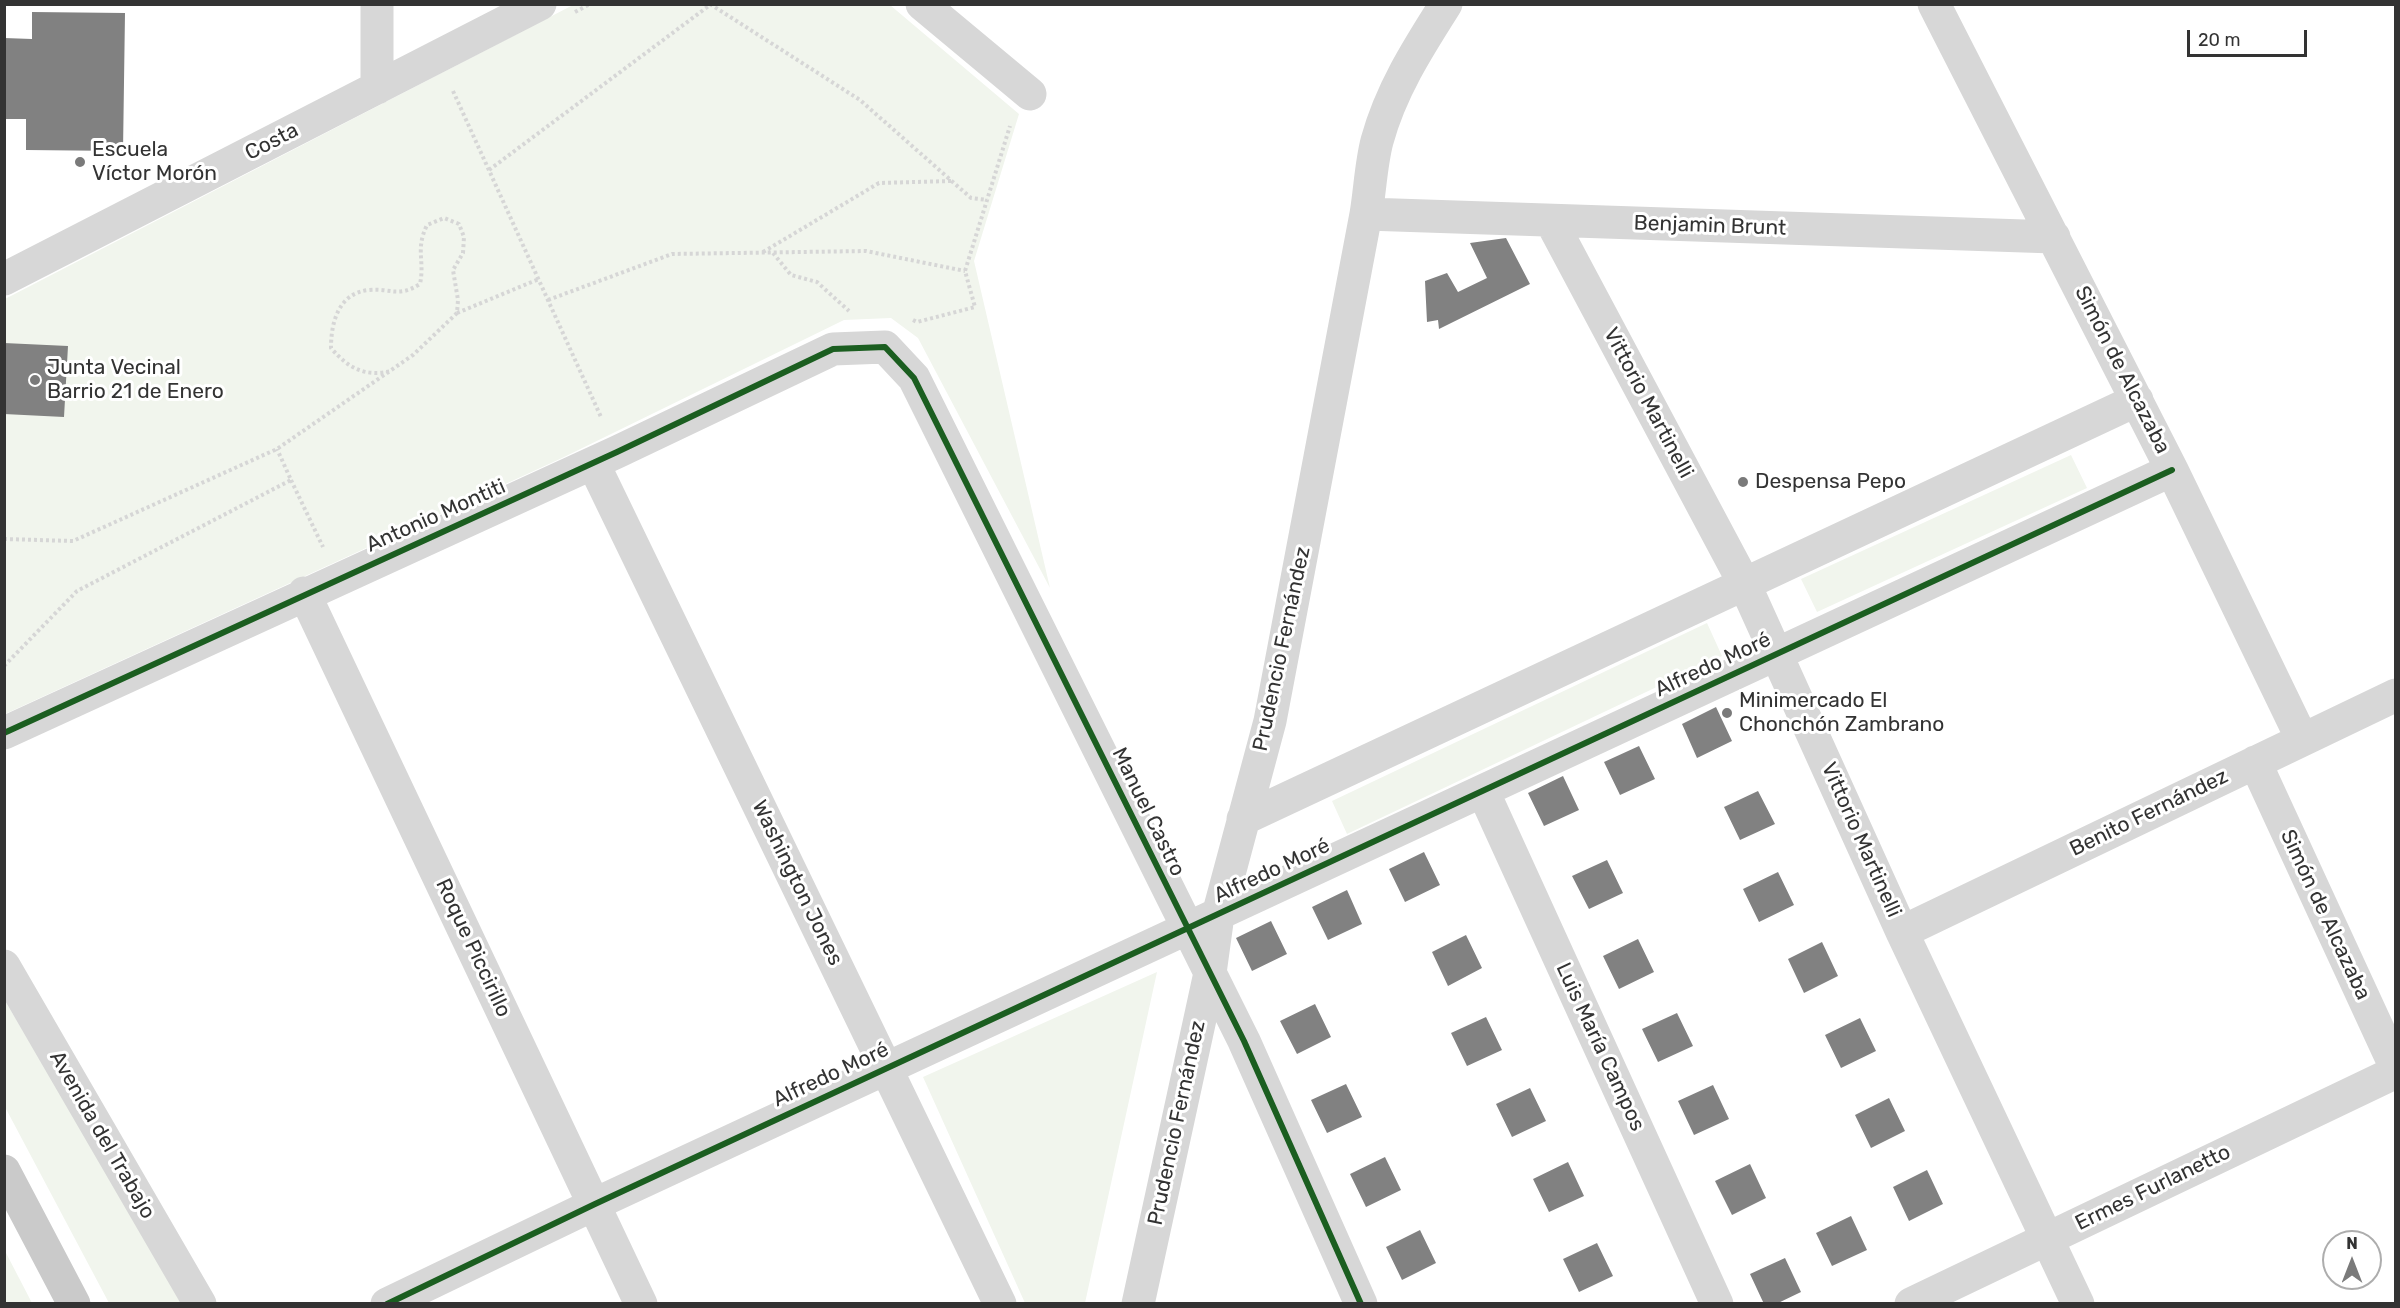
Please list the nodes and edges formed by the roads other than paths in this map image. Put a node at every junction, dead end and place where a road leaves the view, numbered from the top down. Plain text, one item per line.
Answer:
1 (377, 4) edge
2 (540, 4) edge
3 (922, 4) edge
4 (1446, 4) edge
5 (1934, 4) edge
6 (377, 88) junction
7 (1026, 91) road end
8 (1366, 214) junction
9 (1551, 221) junction
10 (2054, 237) junction
11 (4, 279) edge
12 (885, 347) joint
13 (2137, 400) junction
14 (593, 463) junction
15 (2172, 470) junction
16 (1745, 585) junction
17 (304, 593) junction
18 (1776, 654) junction
19 (2396, 695) edge
20 (4, 733) edge
21 (2302, 739) junction
22 (2254, 762) junction
23 (1483, 791) junction
24 (1243, 819) junction
25 (1218, 915) junction
26 (1188, 928) junction
27 (1902, 932) junction
28 (4, 966) edge
29 (1210, 973) junction
30 (887, 1068) junction
31 (2396, 1070) edge
32 (4, 1172) edge
33 (595, 1203) junction
34 (2048, 1239) junction
35 (74, 1304) edge
36 (200, 1304) edge
37 (387, 1304) edge
38 (641, 1304) edge
39 (1000, 1304) edge
40 (1138, 1304) edge
41 (1361, 1304) edge
42 (1717, 1304) edge
43 (1911, 1304) edge
44 (2078, 1304) edge

1 - 6 street
2 - 6 street, Costa
3 - 7 street
4 - 8 street, Prudencio Fernández
5 - 10 street, Simón de Alcazaba
6 - 11 street, Costa
8 - 9 street, Benjamin Brunt
8 - 24 street, Prudencio Fernández
9 - 10 street, Benjamin Brunt
9 - 16 street, Vittorio Martinelli
10 - 13 street, Simón de Alcazaba
12 - 14 street, Antonio Montiti
12 - 26 street, Manuel Castro
13 - 15 street, Simón de Alcazaba
13 - 16 street
14 - 17 street, Antonio Montiti
14 - 30 street, Washington Jones
15 - 18 street, Alfredo Moré
15 - 21 street, Simón de Alcazaba
16 - 18 street, Vittorio Martinelli
16 - 24 street
17 - 20 street, Antonio Montiti
17 - 33 street, Roque Piccirillo
18 - 23 street, Alfredo Moré
18 - 27 street, Vittorio Martinelli
19 - 21 street, Benito Fernández
21 - 22 street, Benito Fernández
22 - 27 street, Benito Fernández
22 - 31 street, Simón de Alcazaba
23 - 25 street, Alfredo Moré
23 - 42 street, Luis María Campos
24 - 25 street, Prudencio Fernández
25 - 26 street, Alfredo Moré
25 - 29 street, Prudencio Fernández
26 - 29 street, Manuel Castro
26 - 30 street, Alfredo Moré
27 - 34 street, Vittorio Martinelli
28 - 36 street, Avenida del Trabajo
29 - 40 street, Prudencio Fernández
29 - 41 street, Manuel Castro
30 - 33 street, Alfredo Moré
30 - 39 street, Washington Jones
31 - 34 street, Ermes Furlanetto
32 - 35 main road
33 - 37 street, Alfredo Moré
33 - 38 street, Roque Piccirillo
34 - 43 street, Ermes Furlanetto
34 - 44 street, Vittorio Martinelli

